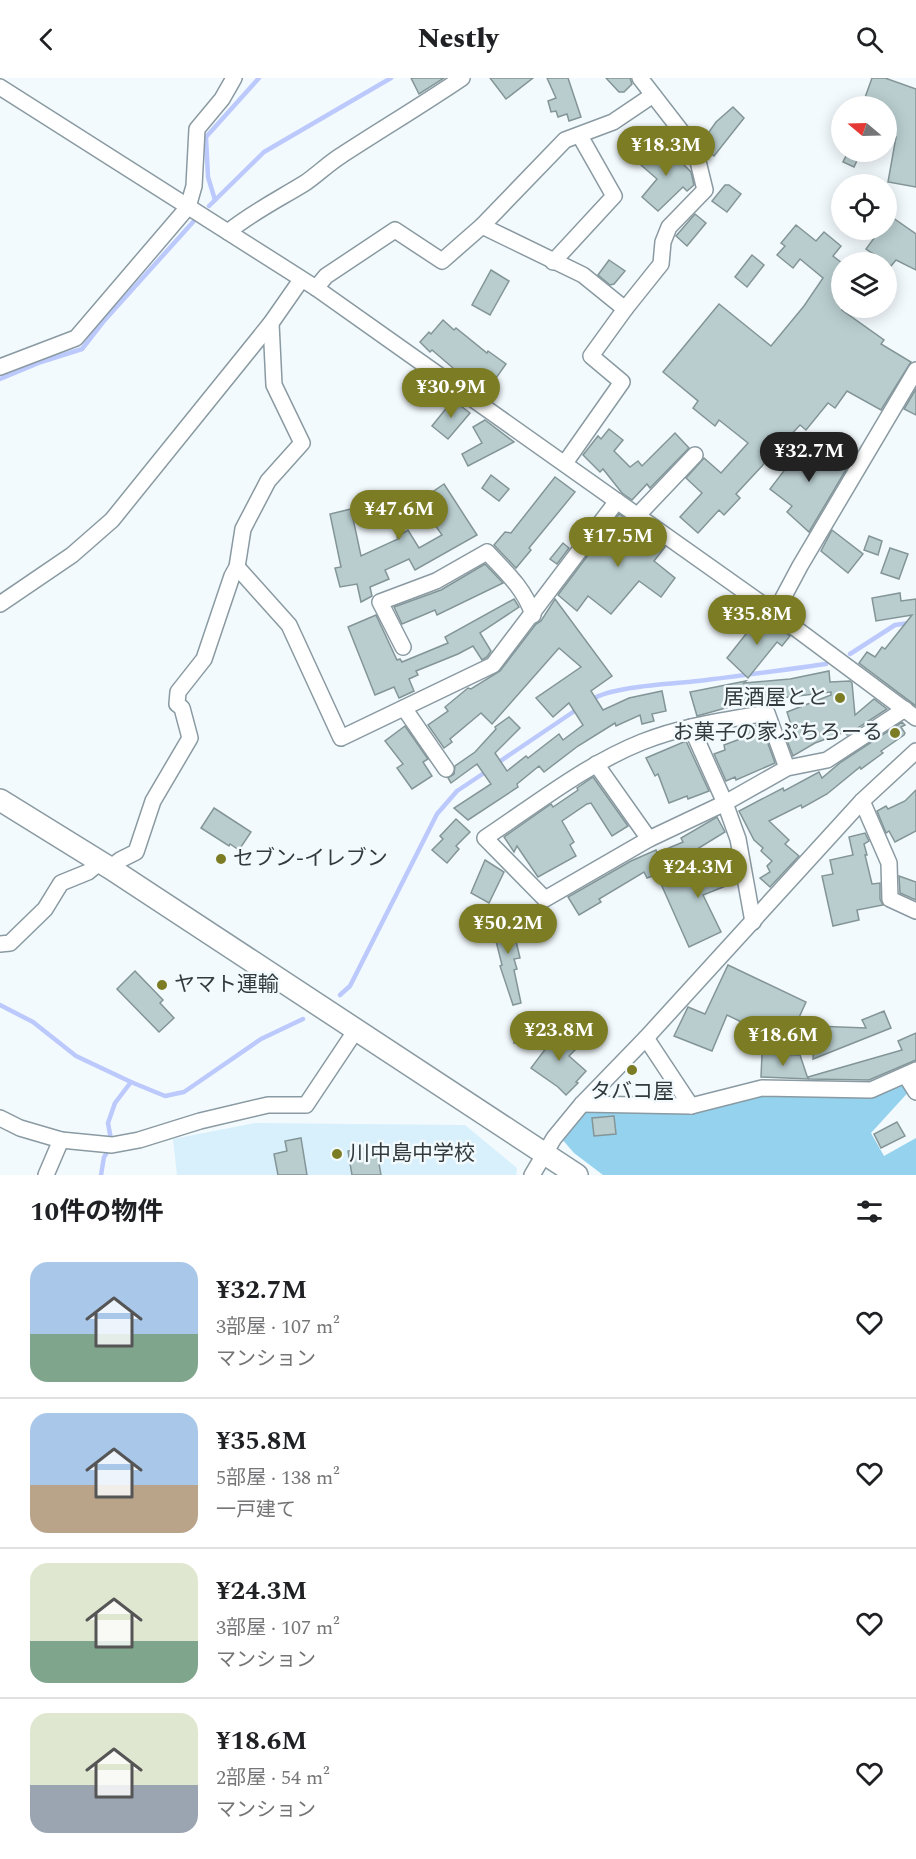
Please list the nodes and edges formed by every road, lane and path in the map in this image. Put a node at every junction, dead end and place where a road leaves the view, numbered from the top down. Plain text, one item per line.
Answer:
1 (234, 78) edge
2 (462, 78) edge
3 (640, 78) edge
4 (0, 87) edge
5 (654, 95) junction
6 (580, 136) junction
7 (188, 207) junction
8 (482, 226) junction
9 (228, 232) junction
10 (553, 261) junction
11 (301, 280) junction
12 (316, 288) junction
13 (625, 309) junction
14 (271, 323) junction
15 (0, 367) edge
16 (916, 370) edge
17 (695, 455) dead end
18 (565, 463) junction
19 (617, 501) junction
20 (638, 515) junction
21 (237, 567) junction
22 (0, 604) edge
23 (775, 613) junction
24 (532, 615) junction
25 (403, 647) dead end
26 (404, 708) junction
27 (910, 713) edge
28 (691, 727) junction
29 (916, 751) edge
30 (596, 764) junction
31 (787, 768) junction
32 (446, 769) dead end
33 (0, 800) edge
34 (862, 801) junction
35 (725, 803) junction
36 (649, 839) junction
37 (105, 865) junction
38 (916, 911) edge
39 (753, 922) junction
40 (0, 944) edge
41 (356, 1030) junction
42 (646, 1038) junction
43 (911, 1073) edge
44 (916, 1092) edge
45 (582, 1104) junction
46 (691, 1106) junction
47 (0, 1118) edge
48 (61, 1140) junction
49 (545, 1153) junction
50 (46, 1175) edge
51 (532, 1175) edge
52 (577, 1175) edge

1 - 7 street
2 - 9 street
3 - 5 street
4 - 7 street
5 - 6 street
5 - 13 street
6 - 8 street
6 - 10 street
7 - 9 street
7 - 15 street
8 - 10 street
8 - 12 street
9 - 11 street
10 - 13 street
11 - 12 street
11 - 14 street
12 - 18 street
13 - 18 street
14 - 21 street
14 - 22 street
16 - 23 street
17 - 20 street
18 - 19 street
19 - 20 street
19 - 24 street
20 - 23 street
21 - 26 street
21 - 37 street
23 - 27 street
24 - 25 street
24 - 26 street
26 - 32 street
27 - 31 street
28 - 30 street
28 - 31 street
28 - 35 street
29 - 34 street
30 - 36 street
30 - 36 street
31 - 35 street
33 - 37 street
34 - 38 street
34 - 39 street
35 - 36 street
35 - 39 street
37 - 40 street
37 - 41 street
39 - 42 street
41 - 48 street
41 - 49 street
42 - 45 street
42 - 46 street
43 - 44 street
43 - 46 street
45 - 46 street
45 - 49 street
47 - 48 street
48 - 50 street
49 - 51 street
49 - 52 street

